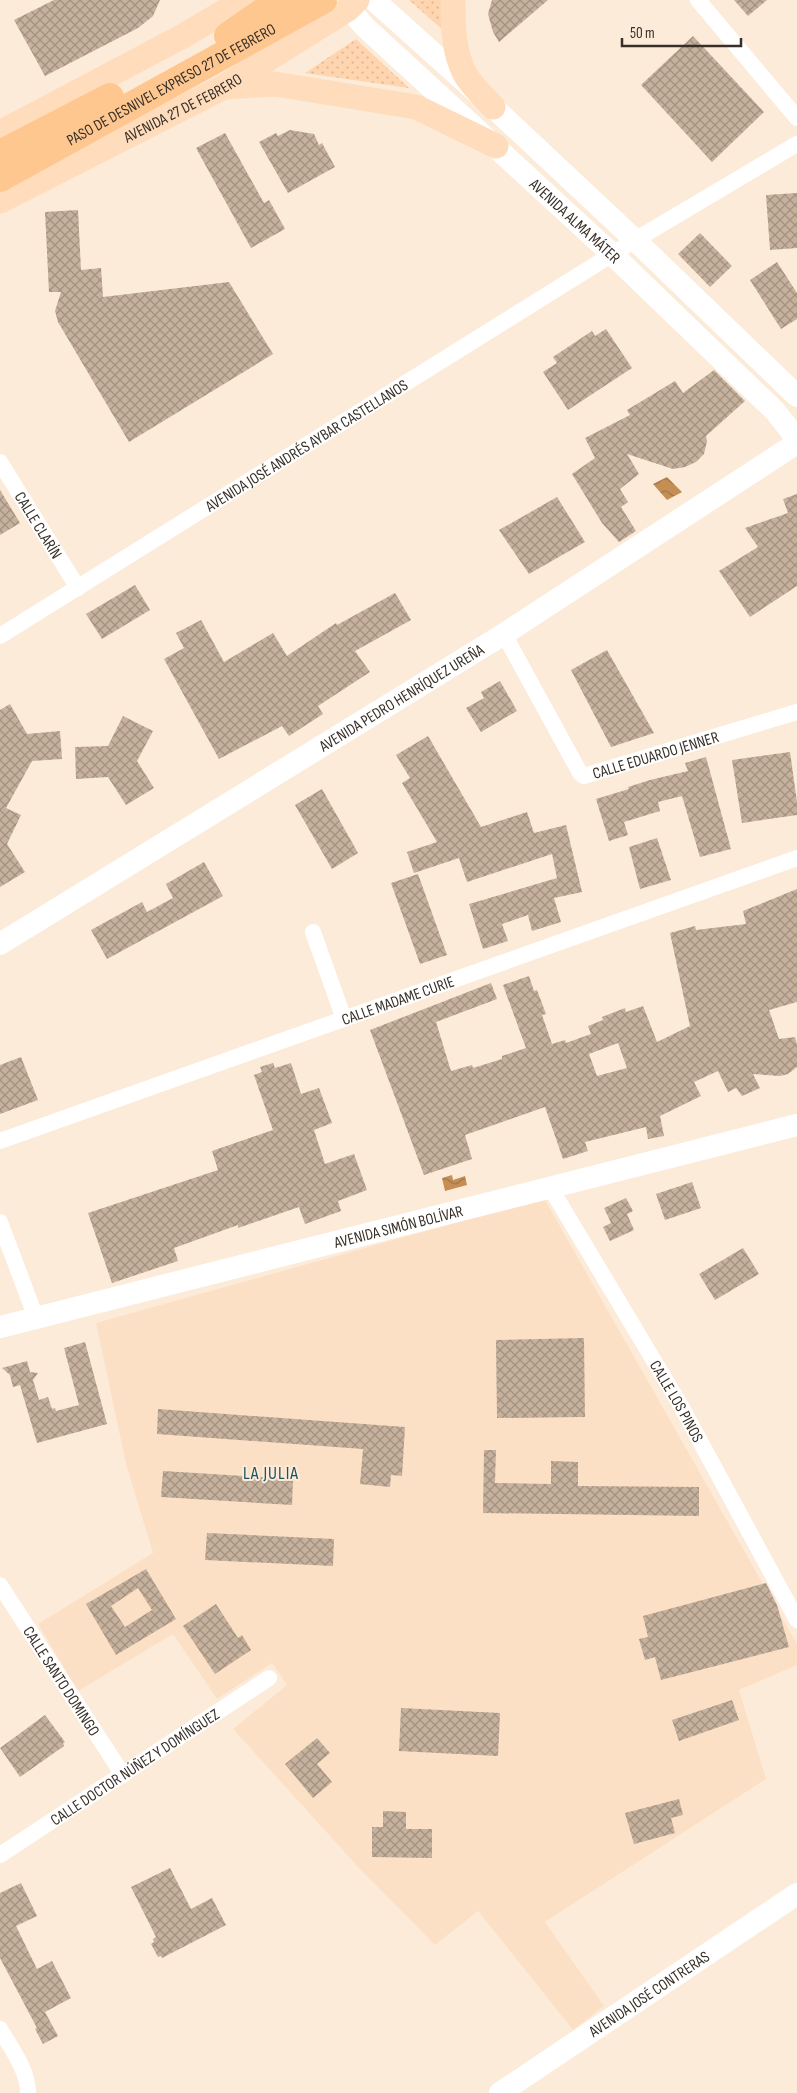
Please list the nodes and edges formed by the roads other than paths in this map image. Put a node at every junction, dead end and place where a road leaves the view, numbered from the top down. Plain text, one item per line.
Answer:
1 (204, 0) edge
2 (244, 0) edge
3 (280, 0) edge
4 (374, 0) edge
5 (453, 0) edge
6 (698, 0) edge
7 (342, 2) edge
8 (182, 36) junction
9 (222, 88) junction
10 (493, 107) junction
11 (797, 118) edge
12 (797, 144) edge
13 (496, 146) junction
14 (5, 156) edge
15 (0, 201) edge
16 (635, 240) junction
17 (613, 255) junction
18 (797, 396) edge
19 (797, 439) edge
20 (797, 443) edge
21 (0, 462) edge
22 (78, 588) junction
23 (504, 634) junction
24 (0, 636) edge
25 (797, 712) edge
26 (797, 858) edge
27 (313, 932) dead end
28 (0, 944) edge
29 (344, 1019) junction
30 (797, 1125) edge
31 (0, 1141) edge
32 (550, 1187) junction
33 (0, 1222) edge
34 (36, 1318) junction
35 (0, 1327) edge
36 (0, 1586) edge
37 (797, 1620) edge
38 (269, 1678) dead end
39 (123, 1775) junction
40 (0, 1855) edge
41 (797, 1894) edge
42 (0, 2029) edge
43 (28, 2093) edge
44 (500, 2093) edge

1 - 8 main road
2 - 8 main road
3 - 14 highway, PASO DE DESNIVEL EXPRESO 27 DE FEBRERO
4 - 10 main road, AVENIDA ALMA MÁTER
5 - 10 main road
6 - 11 street
7 - 9 main road, AVENIDA 27 DE FEBRERO
7 - 13 main road, AVENIDA ALMA MÁTER
7 - 14 highway, PASO DE DESNIVEL EXPRESO 27 DE FEBRERO
8 - 14 main road
9 - 13 main road
9 - 15 main road, AVENIDA 27 DE FEBRERO
10 - 16 main road, AVENIDA ALMA MÁTER
12 - 16 street
13 - 17 main road, AVENIDA ALMA MÁTER
16 - 17 street, AVENIDA JOSÉ ANDRÉS AYBAR CASTELLANOS
16 - 18 main road, AVENIDA ALMA MÁTER
17 - 19 main road, AVENIDA ALMA MÁTER
17 - 22 street, AVENIDA JOSÉ ANDRÉS AYBAR CASTELLANOS
20 - 23 main road, AVENIDA PEDRO HENRÍQUEZ UREÑA
21 - 22 street, CALLE CLARÍN
22 - 24 street, AVENIDA JOSÉ ANDRÉS AYBAR CASTELLANOS
23 - 25 street, CALLE EDUARDO JENNER
23 - 28 main road, AVENIDA PEDRO HENRÍQUEZ UREÑA
26 - 29 street, CALLE MADAME CURIE
27 - 29 street
29 - 31 street, CALLE MADAME CURIE
30 - 32 main road, AVENIDA SIMÓN BOLÍVAR
32 - 34 main road, AVENIDA SIMÓN BOLÍVAR
32 - 37 street, CALLE LOS PINOS
33 - 34 street
34 - 35 main road, AVENIDA SIMÓN BOLÍVAR
36 - 39 street, CALLE SANTO DOMINGO
38 - 39 street, CALLE DOCTOR NÚÑEZ Y DOMÍNGUEZ
39 - 40 street, CALLE DOCTOR NÚÑEZ Y DOMÍNGUEZ
41 - 44 main road, AVENIDA JOSÉ CONTRERAS
42 - 43 street

